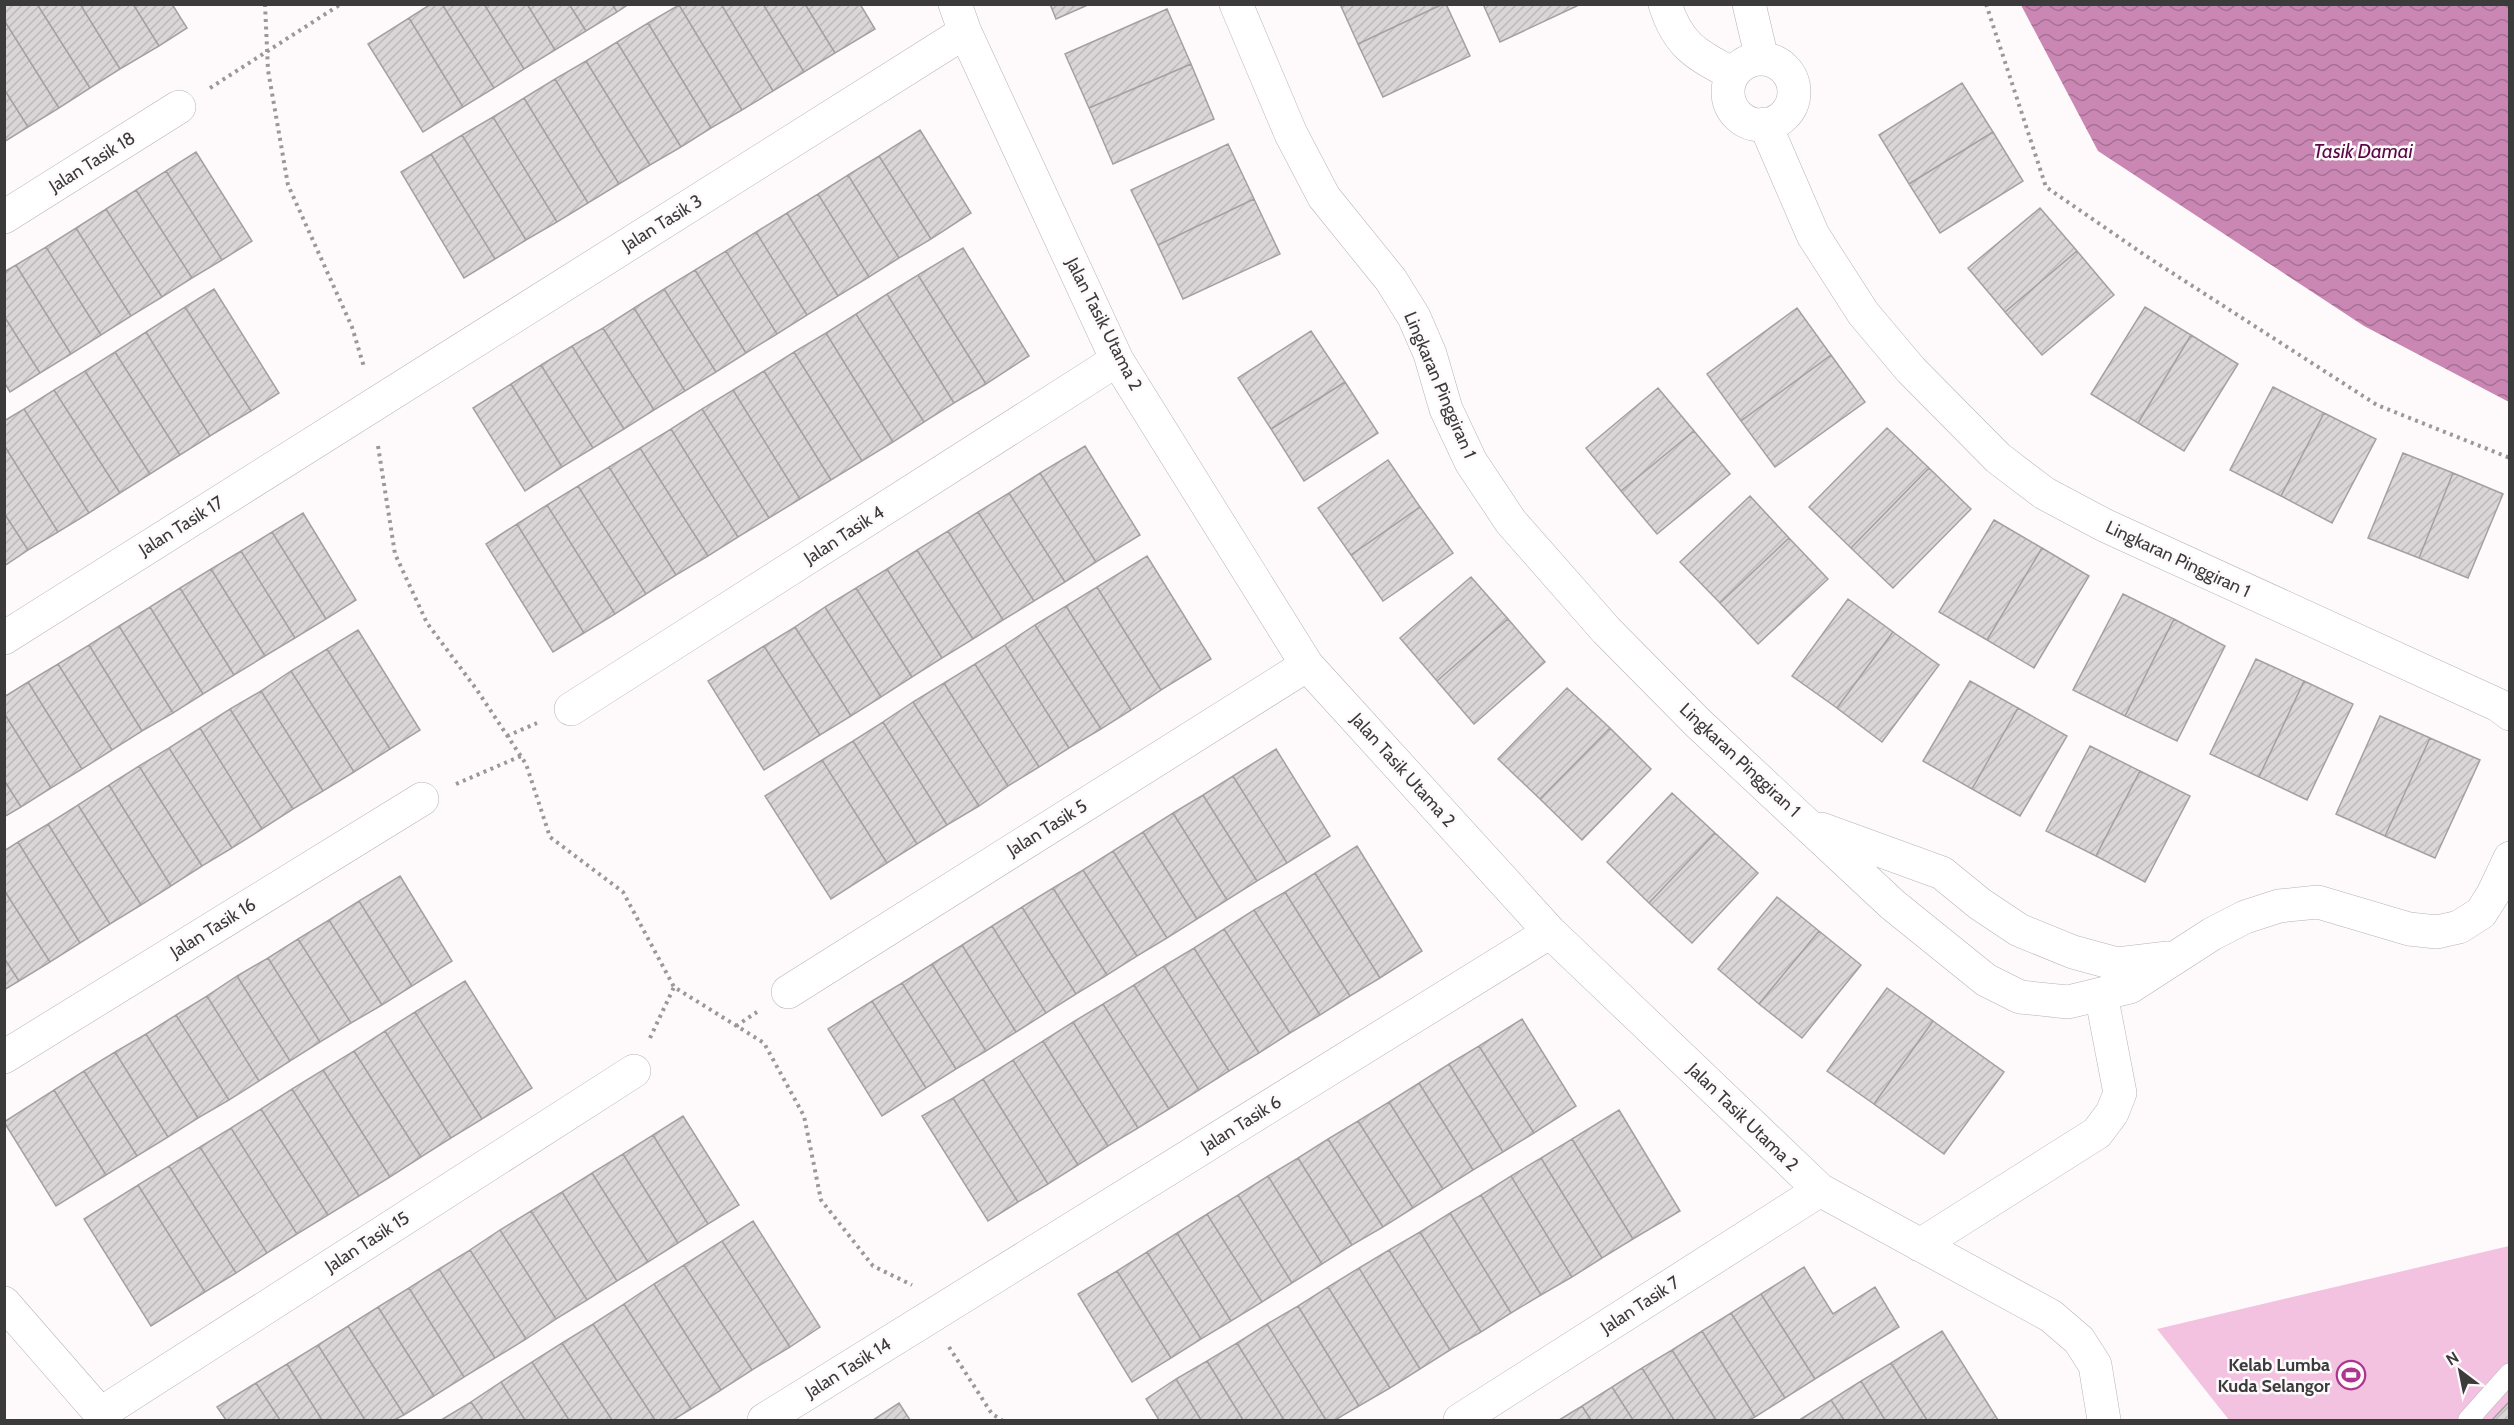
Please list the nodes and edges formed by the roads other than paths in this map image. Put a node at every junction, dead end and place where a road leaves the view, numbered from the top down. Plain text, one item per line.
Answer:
1 (1236, 4) edge
2 (1665, 4) edge
3 (1749, 4) edge
4 (960, 18) edge
5 (1762, 59) junction
6 (1733, 74) junction
7 (179, 107) road end
8 (1765, 124) junction
9 (4, 217) edge
10 (1118, 360) junction
11 (359, 415) joint
12 (4, 638) edge
13 (1307, 665) junction
14 (571, 709) dead end
15 (2510, 714) edge
16 (422, 799) road end
17 (1808, 824) junction
18 (2510, 858) edge
19 (1550, 932) junction
20 (2176, 957) junction
21 (788, 992) dead end
22 (2101, 994) junction
23 (4, 1057) edge
24 (634, 1071) road end
25 (1820, 1190) junction
26 (1920, 1245) junction
27 (4, 1303) edge
28 (938, 1328) joint
29 (2510, 1373) edge
30 (103, 1417) edge
31 (764, 1420) edge
32 (1460, 1420) edge
33 (2104, 1420) edge
34 (2468, 1420) edge

1 - 17 street, Lingkaran Pinggiran 1
2 - 6 street
3 - 5 street
4 - 10 street, Jalan Tasik Utama 2
4 - 11 street, Jalan Tasik 3
5 - 6 street
5 - 8 street
6 - 8 street
7 - 9 street, Jalan Tasik 18
8 - 15 street, Lingkaran Pinggiran 1
10 - 13 street, Jalan Tasik Utama 2
10 - 14 street, Jalan Tasik 4
11 - 12 street, Jalan Tasik 17
13 - 19 street, Jalan Tasik Utama 2
13 - 21 street, Jalan Tasik 5
16 - 23 street, Jalan Tasik 16
17 - 20 street, Lingkaran Pinggiran 1
17 - 22 street, Lingkaran Pinggiran 1
18 - 20 street, Lingkaran Pinggiran 1
19 - 25 street, Jalan Tasik Utama 2
19 - 28 street, Jalan Tasik 6
20 - 22 street, Lingkaran Pinggiran 1
22 - 26 street
24 - 30 street, Jalan Tasik 15
25 - 26 street, Jalan Tasik Utama 2
25 - 32 street, Jalan Tasik 7
26 - 33 street, Jalan Tasik Utama 2
27 - 30 street
28 - 31 street, Jalan Tasik 14
29 - 34 lane

